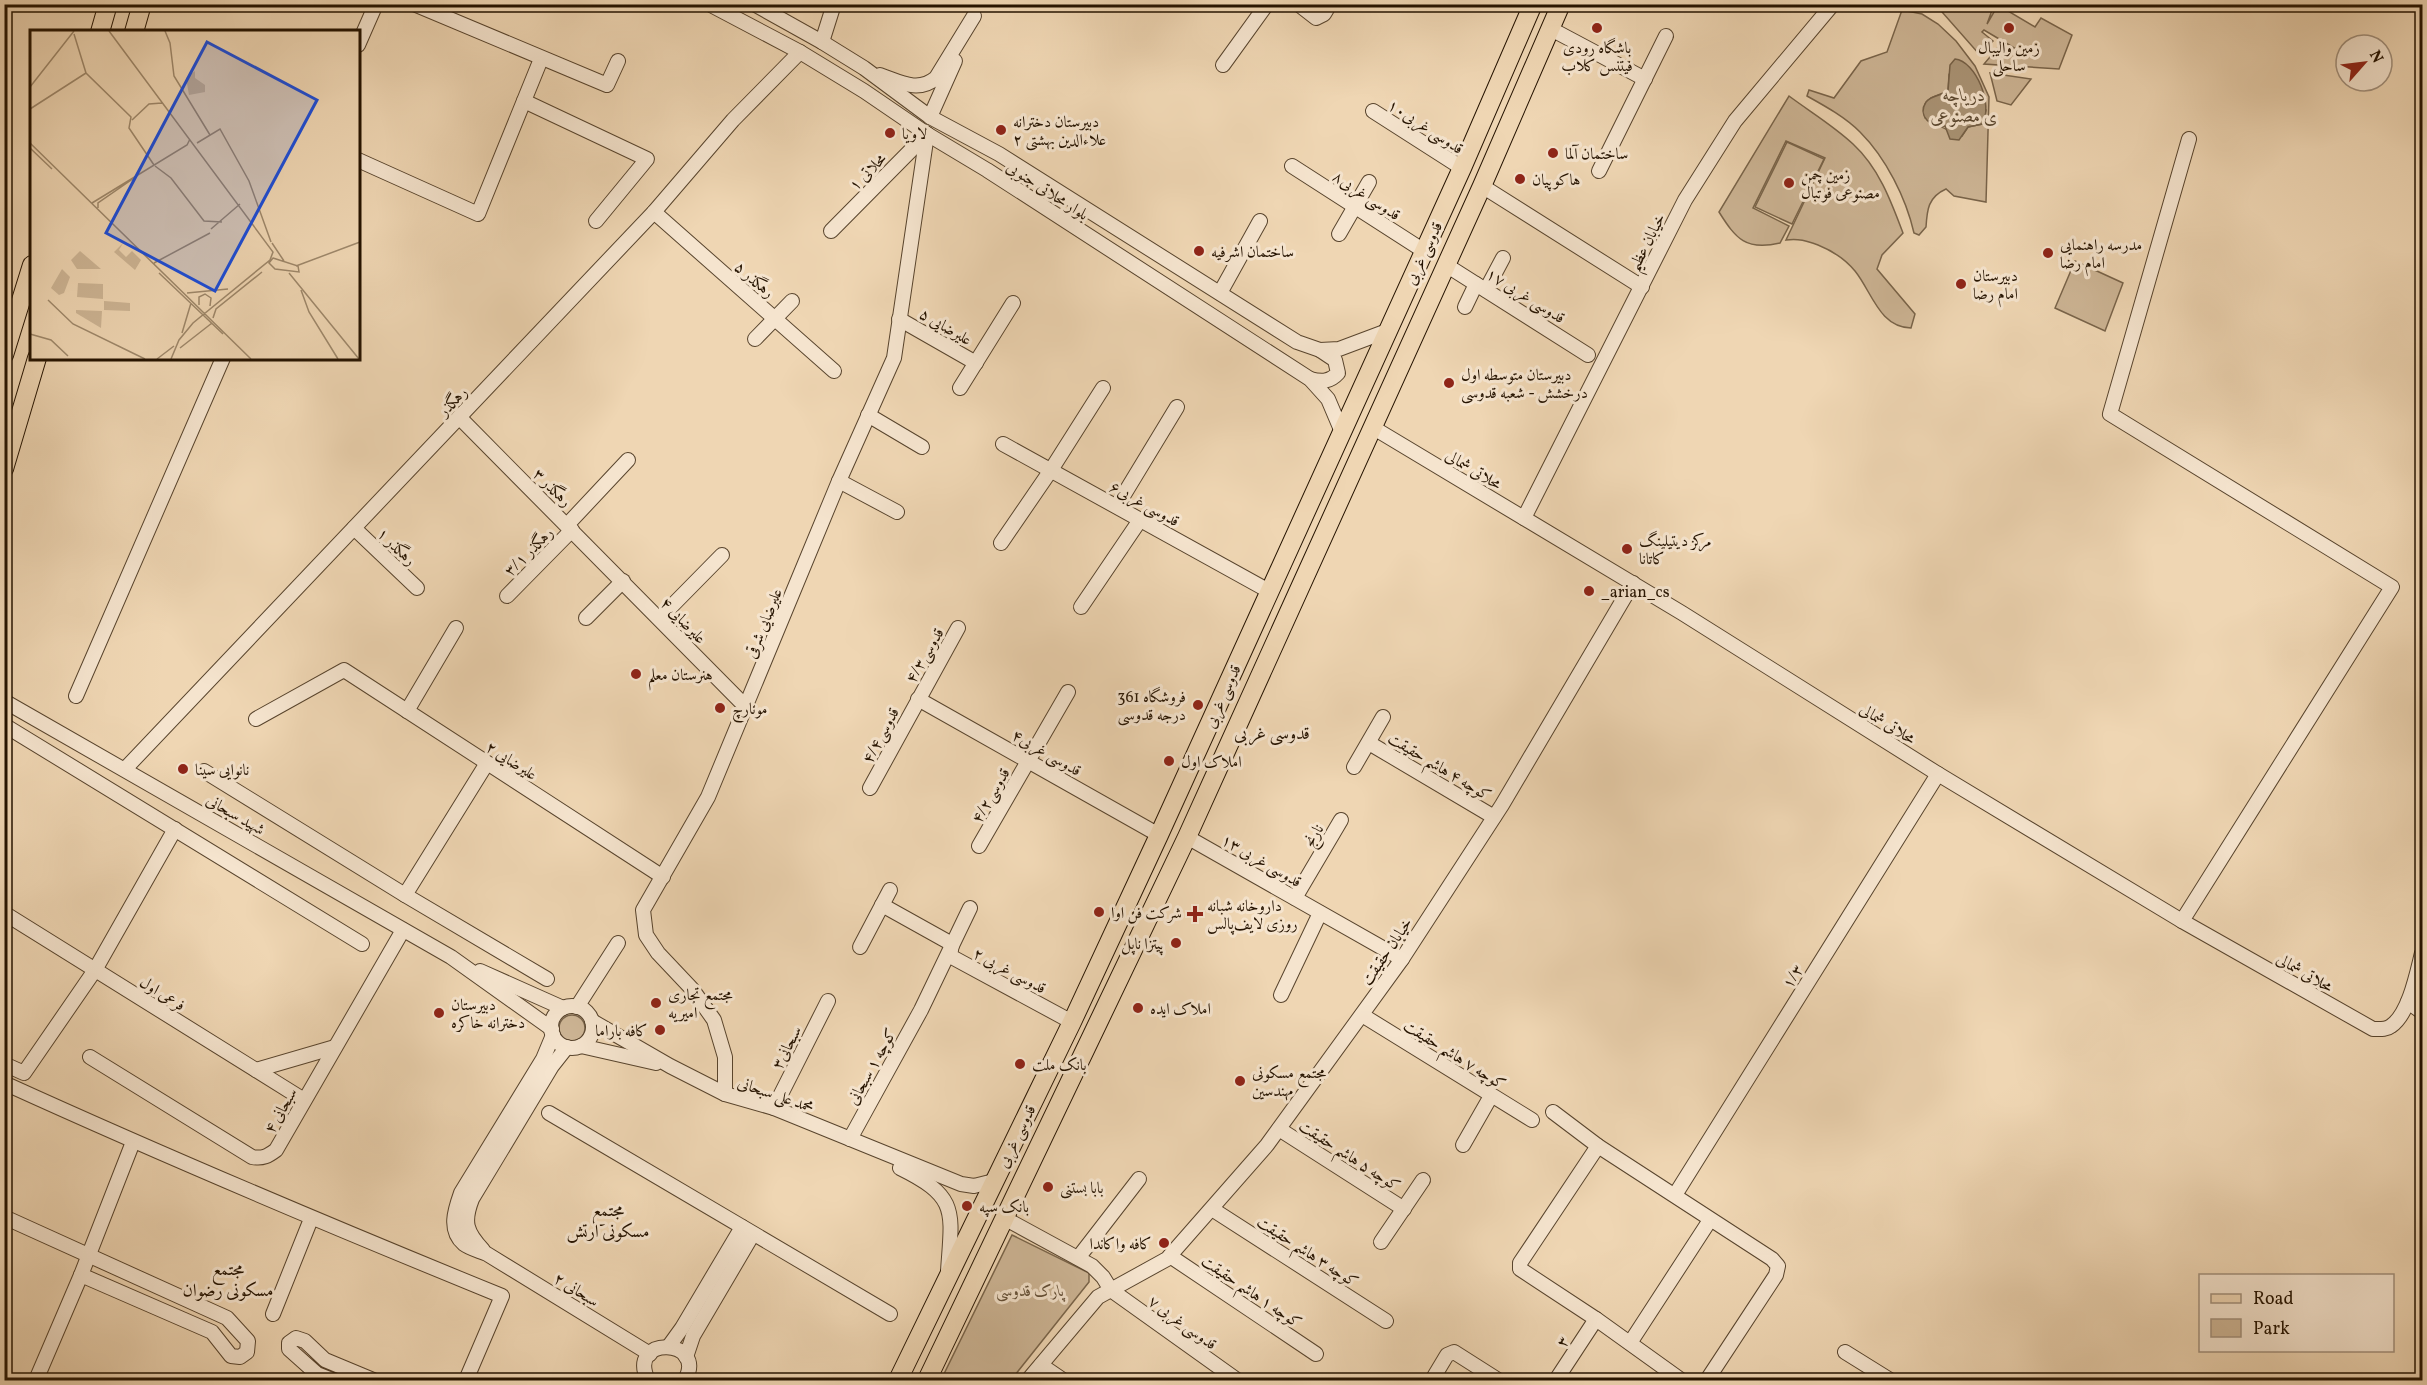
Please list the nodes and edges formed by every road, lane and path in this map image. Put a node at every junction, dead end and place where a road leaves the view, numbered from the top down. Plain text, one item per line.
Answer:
1 (108, 4) edge
2 (142, 4) edge
3 (376, 4) edge
4 (414, 4) edge
5 (709, 4) edge
6 (754, 4) edge
7 (834, 4) edge
8 (1267, 4) edge
9 (1298, 4) edge
10 (1330, 4) edge
11 (1533, 4) edge
12 (1561, 4) edge
13 (1833, 4) edge
14 (977, 10) edge
15 (1551, 29) junction
16 (101, 30) edge
17 (135, 30) edge
18 (1666, 36) dead end
19 (360, 40) edge
20 (822, 42) junction
21 (800, 52) junction
22 (541, 59) junction
23 (618, 61) dead end
24 (1223, 65) dead end
25 (864, 68) junction
26 (1645, 78) junction
27 (524, 101) junction
28 (1373, 111) dead end
29 (930, 117) junction
30 (927, 134) junction
31 (2189, 139) dead end
32 (360, 161) edge
33 (1293, 166) dead end
34 (1462, 168) junction
35 (1599, 171) dead end
36 (1369, 182) dead end
37 (1482, 186) junction
38 (1355, 206) junction
39 (654, 212) junction
40 (596, 221) dead end
41 (1260, 221) dead end
42 (831, 231) dead end
43 (1339, 234) dead end
44 (1424, 251) junction
45 (1503, 258) dead end
46 (1446, 265) junction
47 (30, 271) edge
48 (1481, 287) junction
49 (1641, 287) junction
50 (1220, 293) junction
51 (792, 301) dead end
52 (1013, 303) dead end
53 (1465, 307) dead end
54 (775, 319) junction
55 (899, 319) junction
56 (1387, 332) junction
57 (755, 339) dead end
58 (1320, 350) junction
59 (4, 355) edge
60 (1588, 355) dead end
61 (36, 360) edge
62 (222, 360) edge
63 (976, 363) junction
64 (834, 371) dead end
65 (1310, 379) junction
66 (960, 388) dead end
67 (1103, 388) dead end
68 (1177, 407) dead end
69 (868, 415) junction
70 (459, 417) junction
71 (1372, 427) junction
72 (1342, 432) junction
73 (1003, 444) dead end
74 (922, 447) dead end
75 (628, 460) dead end
76 (4, 469) edge
77 (1051, 470) junction
78 (839, 481) junction
79 (1117, 506) junction
80 (897, 512) dead end
81 (1524, 518) junction
82 (1140, 520) junction
83 (570, 527) junction
84 (354, 528) junction
85 (1001, 543) dead end
86 (722, 555) dead end
87 (623, 581) junction
88 (1633, 583) junction
89 (417, 588) dead end
90 (1269, 591) junction
91 (507, 596) dead end
92 (1082, 607) dead end
93 (586, 618) dead end
94 (660, 618) junction
95 (456, 628) dead end
96 (958, 628) dead end
97 (1068, 693) dead end
98 (76, 696) dead end
99 (918, 699) junction
100 (4, 701) edge
101 (1218, 706) junction
102 (747, 708) junction
103 (406, 711) junction
104 (1241, 717) junction
105 (1383, 717) dead end
106 (256, 719) dead end
107 (4, 725) edge
108 (1369, 743) junction
109 (1029, 761) junction
110 (487, 763) junction
111 (1354, 767) dead end
112 (125, 769) junction
113 (204, 771) dead end
114 (1938, 774) junction
115 (870, 788) dead end
116 (1494, 817) junction
117 (1341, 820) dead end
118 (175, 829) junction
119 (1159, 835) junction
120 (1187, 837) junction
121 (979, 846) dead end
122 (663, 877) junction
123 (890, 890) dead end
124 (405, 895) junction
125 (1295, 898) junction
126 (882, 905) junction
127 (970, 908) dead end
128 (4, 913) edge
129 (1320, 913) junction
130 (2182, 921) junction
131 (403, 930) junction
132 (618, 943) dead end
133 (362, 944) dead end
134 (952, 944) junction
135 (860, 946) dead end
136 (2422, 953) edge
137 (451, 957) junction
138 (1402, 959) junction
139 (95, 970) junction
140 (547, 979) dead end
141 (1088, 989) junction
142 (1281, 995) dead end
143 (1109, 999) junction
144 (828, 1002) dead end
145 (2408, 1002) junction
146 (570, 1008) junction
147 (2422, 1012) edge
148 (1362, 1015) junction
149 (592, 1022) junction
150 (1072, 1022) junction
151 (552, 1032) junction
152 (581, 1046) junction
153 (335, 1047) junction
154 (567, 1047) junction
155 (90, 1057) dead end
156 (4, 1064) edge
157 (670, 1066) junction
158 (256, 1070) junction
159 (4, 1083) edge
160 (725, 1094) junction
161 (1491, 1096) junction
162 (304, 1100) junction
163 (774, 1108) junction
164 (1552, 1112) dead end
165 (549, 1113) dead end
166 (1532, 1120) dead end
167 (1279, 1129) junction
168 (850, 1139) junction
169 (133, 1142) junction
170 (1463, 1145) dead end
171 (1598, 1146) junction
172 (873, 1149) junction
173 (480, 1174) junction
174 (1139, 1179) dead end
175 (1423, 1180) dead end
176 (994, 1181) junction
177 (1675, 1195) junction
178 (1212, 1209) junction
179 (1404, 1209) junction
180 (4, 1217) edge
181 (1004, 1218) junction
182 (311, 1219) junction
183 (1710, 1220) junction
184 (748, 1230) junction
185 (1381, 1242) dead end
186 (89, 1256) junction
187 (1170, 1256) junction
188 (1078, 1258) junction
189 (81, 1275) junction
190 (948, 1278) junction
191 (1111, 1290) junction
192 (273, 1314) dead end
193 (890, 1314) dead end
194 (1596, 1319) junction
195 (1386, 1321) dead end
196 (1630, 1343) junction
197 (669, 1346) junction
198 (1845, 1352) dead end
199 (650, 1354) junction
200 (1316, 1354) dead end
201 (686, 1357) junction
202 (1041, 1365) junction
203 (688, 1379) edge
204 (36, 1380) edge
205 (332, 1380) edge
206 (373, 1380) edge
207 (466, 1380) edge
208 (648, 1380) edge
209 (897, 1380) edge
210 (927, 1380) edge
211 (1028, 1380) edge
212 (1063, 1380) edge
213 (1237, 1380) edge
214 (1432, 1380) edge
215 (1498, 1380) edge
216 (1556, 1380) edge
217 (1681, 1380) edge
218 (1707, 1380) edge
219 (1890, 1380) edge

1 - 16 main road
2 - 17 main road
3 - 19 street
4 - 22 street
5 - 21 street, بلوار محلاتی جنوبی
6 - 20 street, بلوار محلاتی جنوبی
7 - 20 street
8 - 24 street
9 - 10 street
11 - 34 main road, قدوسی غربی
12 - 15 main road, قدوسی غربی
13 - 49 street, خیابان عظیم
14 - 25 street
14 - 29 street
15 - 26 street
15 - 37 main road, قدوسی غربی
18 - 26 street
20 - 25 street, بلوار محلاتی جنوبی
21 - 30 street, بلوار محلاتی جنوبی
21 - 39 street, رهگذر
22 - 23 street
22 - 27 street
25 - 29 street, بلوار محلاتی جنوبی
26 - 35 street
27 - 32 street
27 - 40 street
28 - 34 street, قدوسی غربی۱۰
29 - 50 street, بلوار محلاتی جنوبی
30 - 42 street, ۱ محلاتی
30 - 55 street, علیرضایی شرقی
30 - 65 street, بلوار محلاتی جنوبی
31 - 130 street
33 - 38 street, قدوسی غربی۸
34 - 44 main road, قدوسی غربی
36 - 38 street
37 - 46 main road, قدوسی غربی
37 - 49 street
38 - 43 street
38 - 44 street, قدوسی غربی۸
39 - 54 street, ۵ رهگذر
39 - 70 street, رهگذر
41 - 50 street
44 - 56 main road, قدوسی غربی
45 - 48 street
46 - 48 street, ۱۷ قدوسی غربی
46 - 71 main road, قدوسی غربی
47 - 59 main road
48 - 53 street
48 - 60 street, ۱۷ قدوسی غربی
49 - 81 street, خیابان عظیم
50 - 58 street, بلوار محلاتی جنوبی
51 - 54 street
52 - 63 street
54 - 57 street
54 - 64 street, ۵ رهگذر
55 - 63 street, ۵ علیرضایی
55 - 69 street, علیرضایی شرقی
56 - 58 street
56 - 72 main road, قدوسی غربی
58 - 65 street
61 - 76 main road
62 - 98 street
63 - 66 street
65 - 72 street, بلوار محلاتی جنوبی
67 - 77 street
68 - 79 street
69 - 74 street
69 - 78 street, علیرضایی شرقی
70 - 83 street, ۳ رهگذر
70 - 84 street, رهگذر
71 - 81 street, محلاتی شمالی
71 - 104 main road, قدوسی غربی
72 - 90 main road, قدوسی غربی
73 - 77 street, قدوسی غربی۶
75 - 83 street, ۳/۱ رهگذر
77 - 79 street, قدوسی غربی۶
77 - 85 street
78 - 80 street
78 - 102 street, علیرضایی شرقی
79 - 82 street, قدوسی غربی۶
81 - 88 street, محلاتی شمالی
82 - 90 street, قدوسی غربی۶
82 - 92 street
83 - 87 street, ۳ رهگذر
83 - 91 street, ۳/۱ رهگذر
84 - 89 street, ۱ رهگذر
84 - 112 street, رهگذر
86 - 94 street
87 - 93 street
87 - 94 street, ۴ علیرضایی
88 - 114 street, محلاتی شمالی
88 - 116 street, خیابان حقیقت
90 - 101 main road, قدوسی غربی
94 - 102 street, ۴ علیرضایی
95 - 103 street
96 - 99 street, قدوسی۴/۳
97 - 109 street, قدوسی۴/۲
99 - 109 street, قدوسی غربی۴
99 - 115 street, قدوسی۴/۴
100 - 112 street, شهید سبحانی
101 - 104 main road
101 - 119 main road, قدوسی غربی
102 - 122 street, علیرضایی شرقی
103 - 106 street, ۲ علیرضایی
103 - 110 street, ۲ علیرضایی
104 - 120 main road, قدوسی غربی
105 - 108 street
107 - 118 street
108 - 111 street
108 - 116 street, کوچه ۴ هاشم حقیقت
109 - 119 street, قدوسی غربی۴
109 - 121 street, قدوسی۴/۲
110 - 122 street, ۲ علیرضایی
110 - 124 street
112 - 131 street, شهید سبحانی
113 - 124 street
114 - 130 street, محلاتی شمالی
114 - 177 street, ۱/۳
116 - 138 street, خیابان حقیقت
117 - 125 street, نارنج
118 - 133 street
118 - 139 street
119 - 141 main road, قدوسی غربی
120 - 125 street, ۱۳ قدوسی غربی
120 - 143 main road, قدوسی غربی
122 - 160 street, علیرضایی شرقی
123 - 126 street
124 - 140 street
125 - 129 street, ۱۳ قدوسی غربی
126 - 134 street, ۲ قدوسی غربی
126 - 135 street
127 - 134 street, کوچه ۱ سبحانی
128 - 139 street, فرعی اول
129 - 138 street, ۱۳ قدوسی غربی
129 - 142 street
130 - 145 street, محلاتی شمالی
131 - 137 street, شهید سبحانی
131 - 153 street, سبحانی ۴
132 - 146 street
134 - 150 street, ۲ قدوسی غربی
134 - 168 street, کوچه ۱ سبحانی
136 - 145 street
137 - 146 street, شهید سبحانی
137 - 151 street, شهید سبحانی
138 - 148 street, خیابان حقیقت
139 - 156 street
139 - 158 street, فرعی اول
141 - 143 main road
141 - 150 main road, قدوسی غربی
143 - 181 main road, قدوسی غربی
144 - 163 street, سبحانی۳
145 - 147 street
146 - 149 street
146 - 151 street
148 - 161 street, کوچه ۷ هاشم حقیقت
148 - 167 street, خیابان حقیقت
149 - 152 street
149 - 157 street, محمد علی سبحانی
150 - 176 main road, قدوسی غربی
151 - 154 street
151 - 173 street
152 - 154 street
152 - 157 street, محمد علی سبحانی
153 - 158 street
153 - 162 street, سبحانی ۴
154 - 173 street
155 - 162 street, سبحانی ۴
157 - 160 street, محمد علی سبحانی
158 - 162 street, فرعی اول
159 - 169 street
160 - 163 street, محمد علی سبحانی
161 - 166 street, کوچه ۷ هاشم حقیقت
161 - 170 street
163 - 168 street, محمد علی سبحانی
164 - 171 street
165 - 184 street
167 - 178 street, خیابان حقیقت
167 - 179 street, کوچه ۵ هاشم حقیقت
168 - 172 street, محمد علی سبحانی
169 - 182 street
169 - 186 street
171 - 177 street
171 - 194 street
172 - 176 street, محمد علی سبحانی
172 - 190 street, محمد علی سبحانی
173 - 199 street, سبحانی ۲
174 - 188 street
175 - 179 street
176 - 190 main road, قدوسی غربی
177 - 183 street
178 - 187 street, خیابان حقیقت
178 - 195 street, کوچه ۳ هاشم حقیقت
179 - 185 street
180 - 186 street
181 - 188 street, ۷ قدوسی غربی
181 - 210 main road, قدوسی غربی
182 - 192 street
182 - 207 street
183 - 196 street
183 - 218 street
184 - 193 street
184 - 197 street
184 - 201 street
186 - 189 street
186 - 189 street
187 - 191 street, خیابان حقیقت
187 - 200 street, کوچه ۱ هاشم حقیقت
188 - 191 street, ۷ قدوسی غربی
189 - 204 street
190 - 209 main road, قدوسی غربی
191 - 202 street, خیابان حقیقت
191 - 213 street, ۷ قدوسی غربی
194 - 196 street
194 - 216 street, ۳
196 - 217 street
197 - 199 street
197 - 201 street
198 - 219 street
199 - 208 street
201 - 203 street
202 - 211 street, خیابان حقیقت
202 - 212 street
205 - 206 street
214 - 215 street

